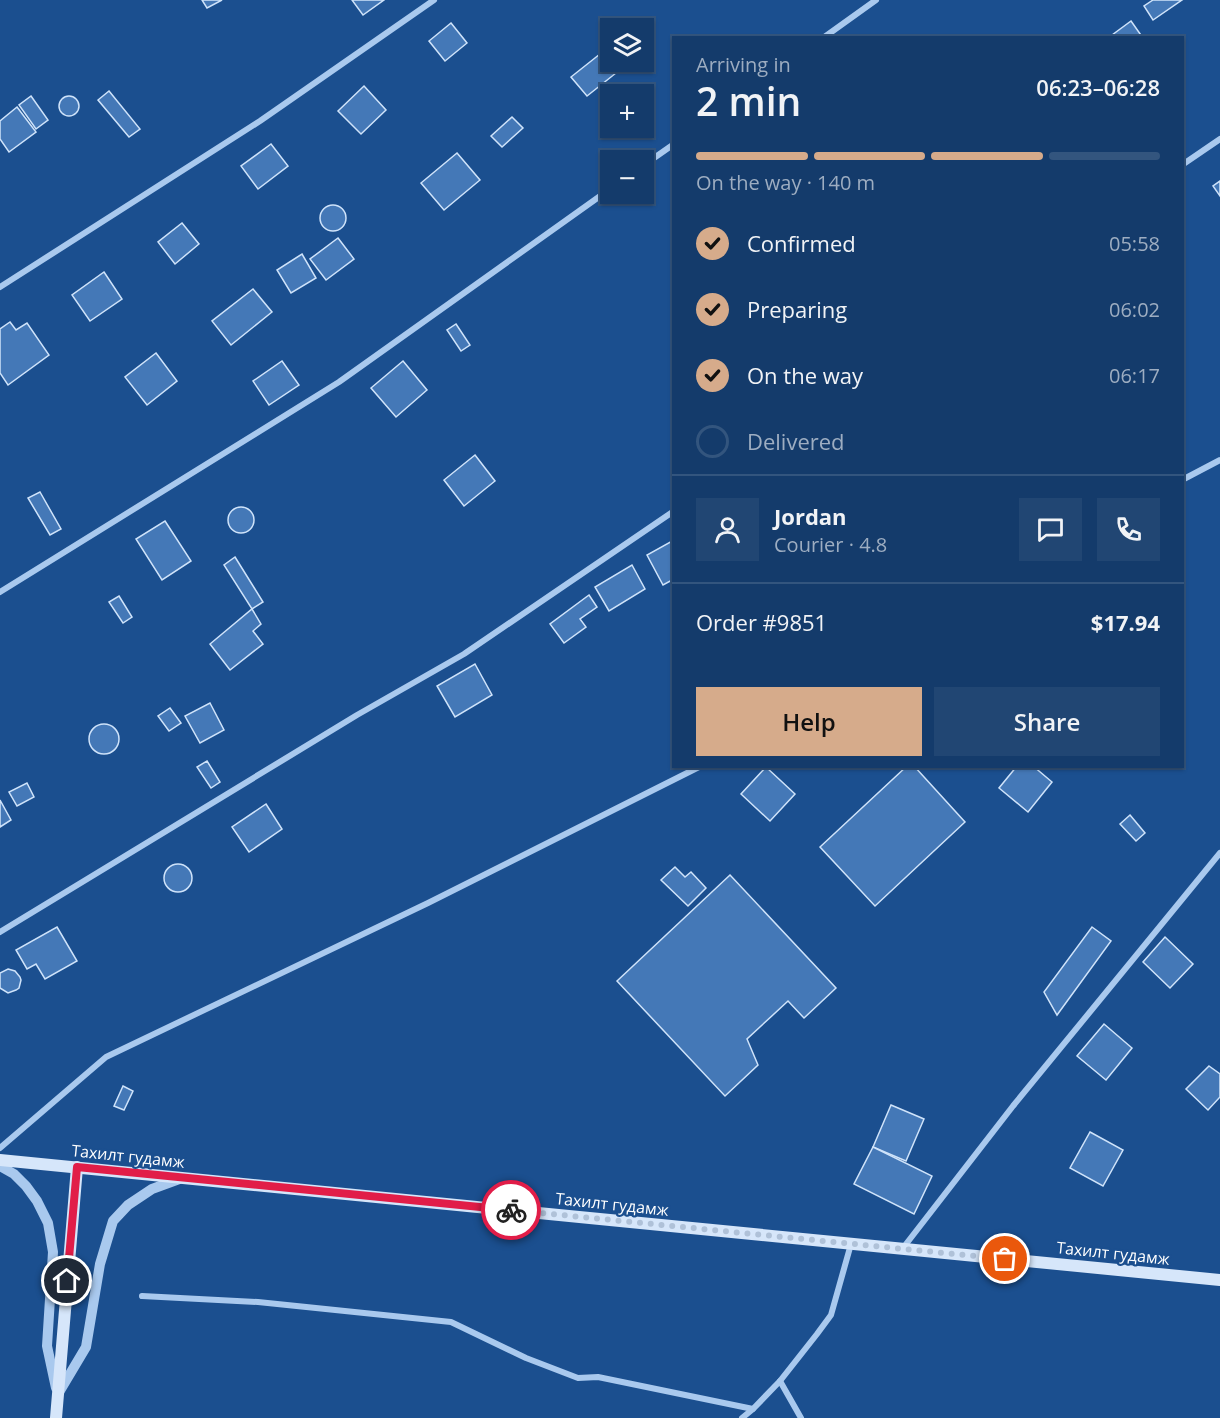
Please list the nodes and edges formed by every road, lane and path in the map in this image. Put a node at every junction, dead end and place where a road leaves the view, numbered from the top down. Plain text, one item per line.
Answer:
1 (434, 0) edge
2 (876, 0) edge
3 (826, 36) edge
4 (1220, 139) edge
5 (672, 145) edge
6 (654, 158) edge
7 (1184, 164) edge
8 (600, 196) edge
9 (0, 286) edge
10 (1220, 460) edge
11 (1184, 479) edge
12 (672, 512) edge
13 (0, 592) edge
14 (698, 768) edge
15 (1220, 853) edge
16 (0, 932) edge
17 (0, 1148) edge
18 (0, 1160) edge
19 (0, 1166) edge
20 (77, 1167) junction
21 (183, 1178) junction
22 (851, 1244) junction
23 (902, 1249) junction
24 (1220, 1280) edge
25 (142, 1296) dead end
26 (780, 1381) junction
27 (58, 1394) junction
28 (753, 1409) junction
29 (56, 1418) edge
30 (742, 1418) edge
31 (801, 1418) edge

1 - 9 street
2 - 3 street
4 - 7 street
5 - 6 street
8 - 13 street
10 - 11 street
12 - 16 street
14 - 17 street
15 - 23 street
18 - 20 main road, Тахилт гудамж
19 - 27 street
20 - 21 main road, Тахилт гудамж
20 - 27 main road
21 - 22 main road, Тахилт гудамж
21 - 27 street
22 - 23 main road, Тахилт гудамж
22 - 26 street
23 - 24 main road, Тахилт гудамж
25 - 28 street
26 - 28 street
26 - 31 street
27 - 29 main road
28 - 30 street

